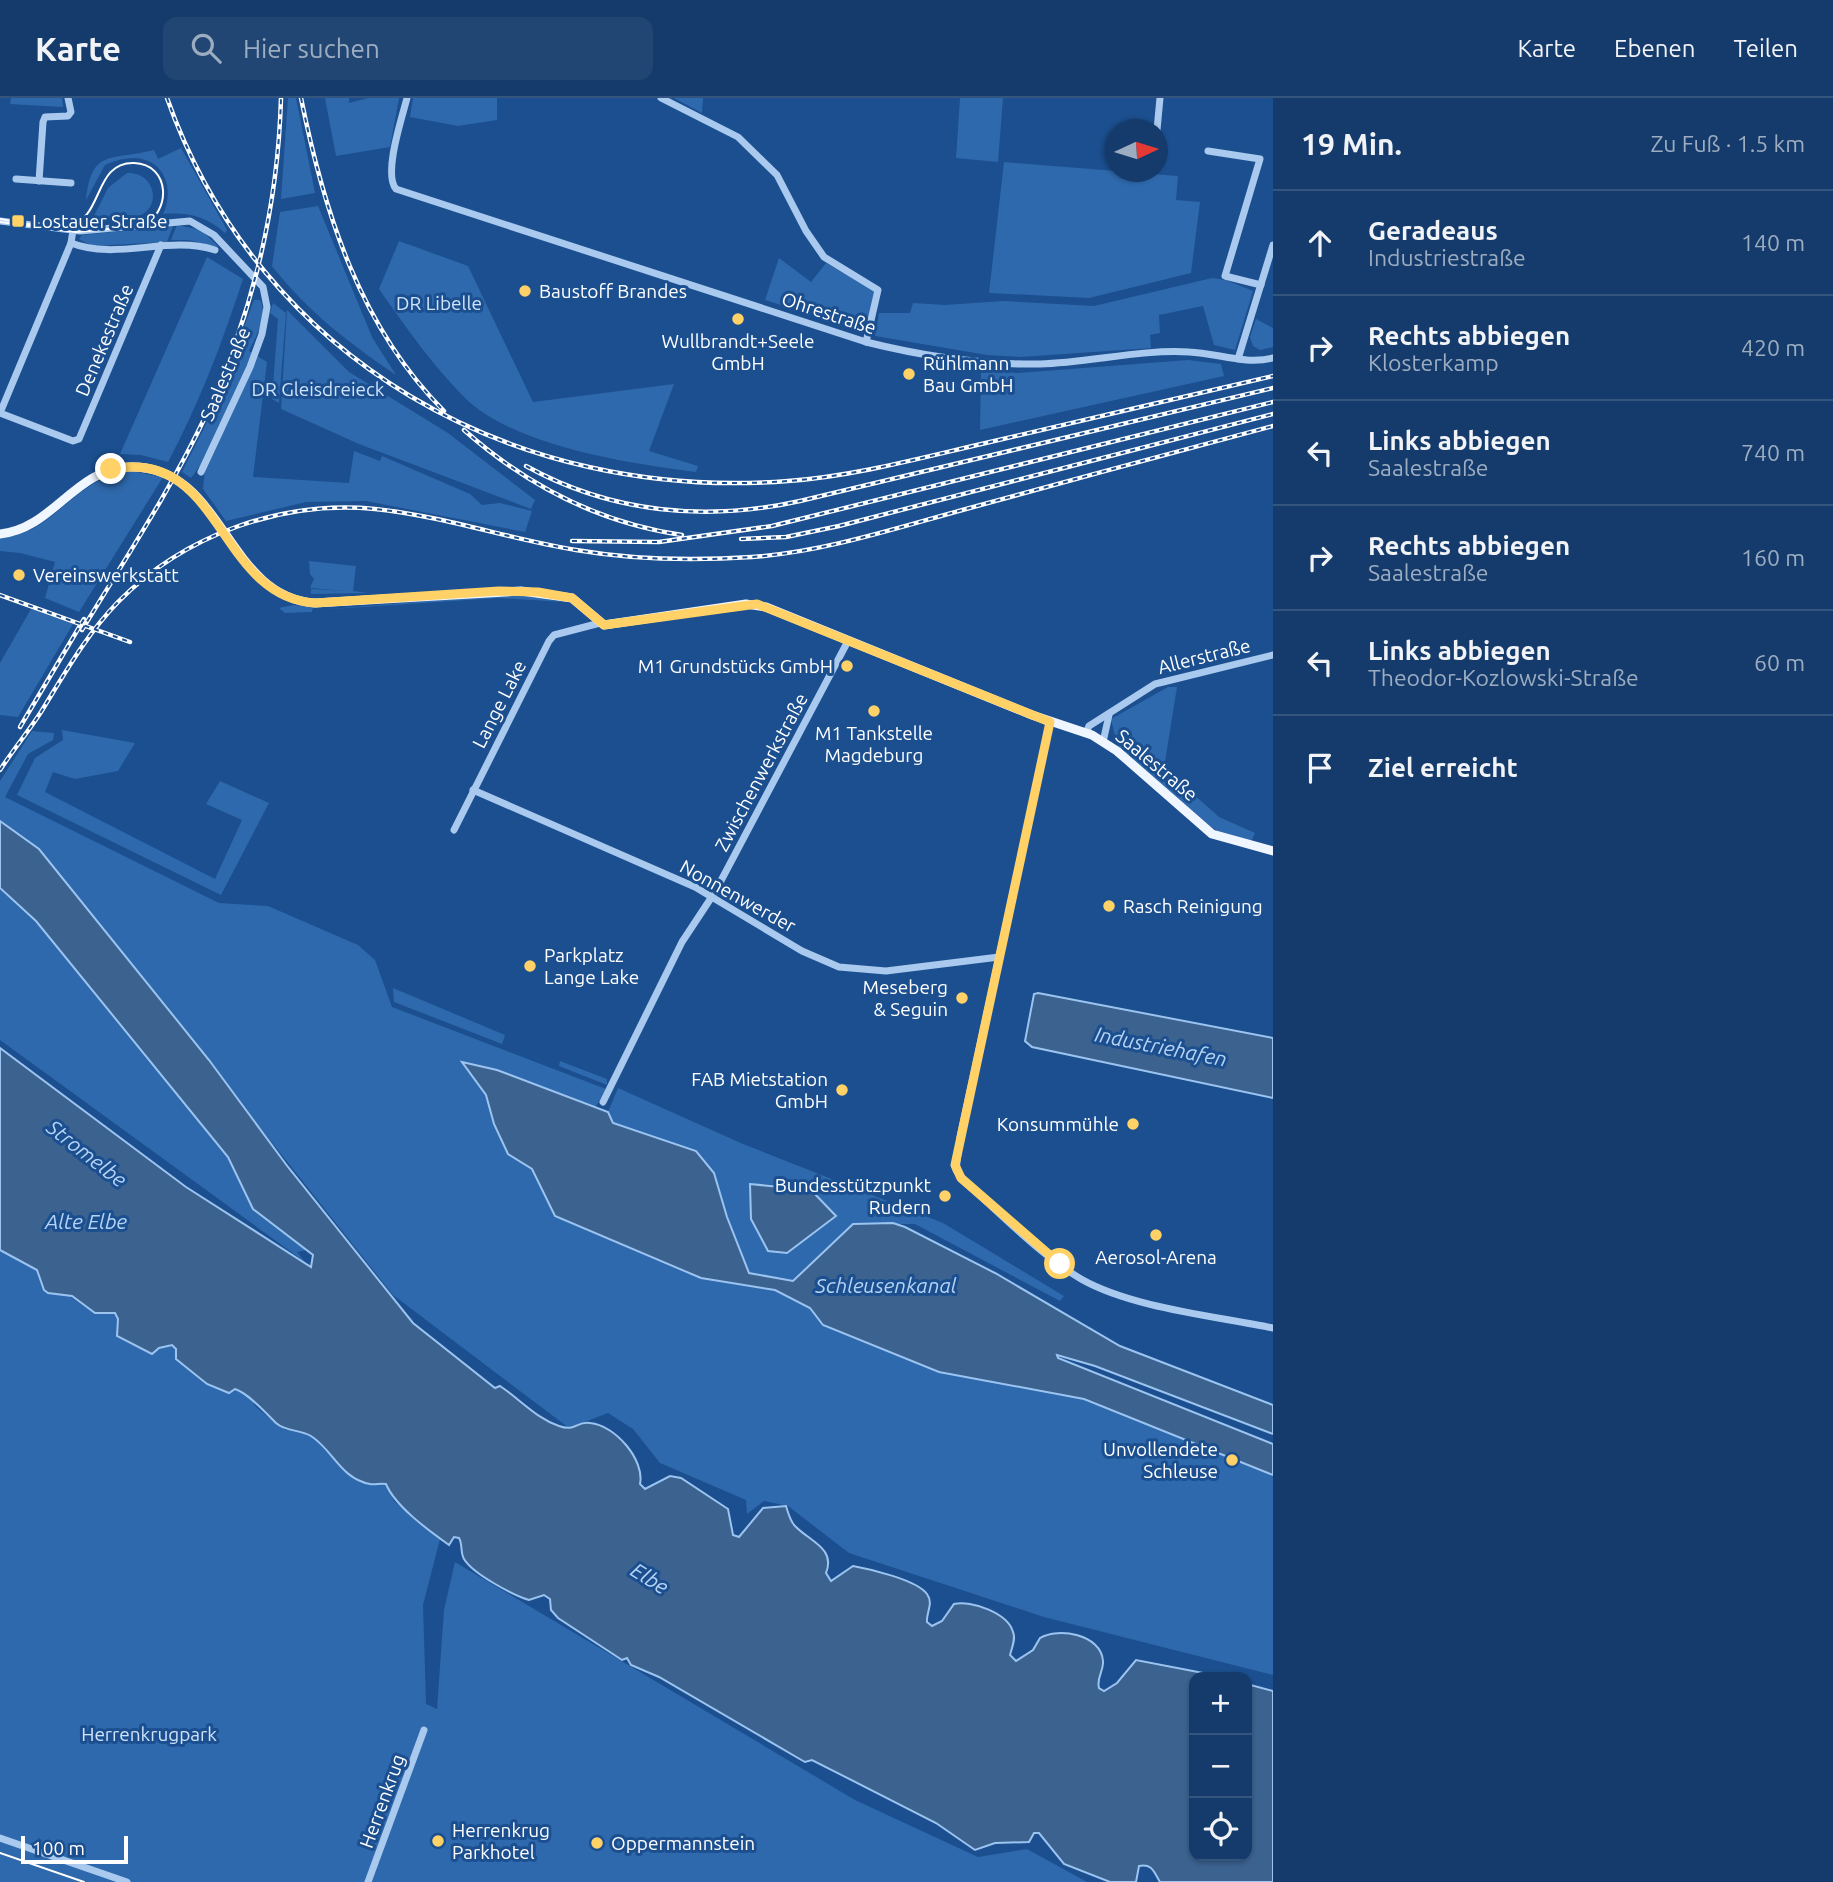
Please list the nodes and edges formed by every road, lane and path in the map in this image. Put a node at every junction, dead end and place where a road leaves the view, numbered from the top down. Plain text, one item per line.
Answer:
1 (68, 98) edge
2 (407, 98) edge
3 (661, 98) edge
4 (1160, 98) edge
5 (1158, 119) edge
6 (1208, 151) dead end
7 (16, 180) dead end
8 (39, 181) junction
9 (71, 183) dead end
10 (0, 221) edge
11 (73, 230) junction
12 (71, 243) junction
13 (161, 245) junction
14 (1273, 245) edge
15 (215, 250) dead end
16 (1261, 285) junction
17 (866, 342) junction
18 (1273, 358) edge
19 (1238, 359) junction
20 (0, 413) edge
21 (201, 472) dead end
22 (0, 534) edge
23 (600, 623) junction
24 (848, 641) junction
25 (1273, 655) edge
26 (1109, 714) junction
27 (1050, 722) junction
28 (1086, 733) junction
29 (1103, 742) junction
30 (473, 790) junction
31 (454, 830) dead end
32 (1273, 851) edge
33 (713, 896) junction
34 (999, 957) junction
35 (603, 1101) dead end
36 (1273, 1328) edge
37 (424, 1730) dead end
38 (0, 1838) edge
39 (127, 1882) edge
40 (368, 1882) edge

1 - 8 street
2 - 17 street, Ohrestraße
3 - 17 street
4 - 5 street
6 - 16 street
7 - 8 street
8 - 9 street
10 - 11 street
11 - 12 street
11 - 21 street, Saalestraße
12 - 13 street
12 - 20 street
13 - 15 street
13 - 20 street, Denekestraße
14 - 16 street
16 - 19 street
17 - 19 street, Ohrestraße
18 - 19 street, Ohrestraße
22 - 23 main road
23 - 24 main road, Saalestraße
23 - 30 street, Lange Lake
24 - 27 main road, Saalestraße
24 - 33 street, Zwischenwerkstraße
25 - 26 street, Allerstraße
26 - 28 street, Allerstraße
26 - 29 street
27 - 28 main road, Saalestraße
27 - 34 street
28 - 29 main road, Saalestraße
29 - 32 main road, Saalestraße
30 - 31 street, Lange Lake
30 - 33 street, Nonnenwerder
33 - 34 street, Nonnenwerder
33 - 35 street, Zwischenwerkstraße
34 - 36 street
37 - 40 street, Herrenkrug
38 - 39 street

